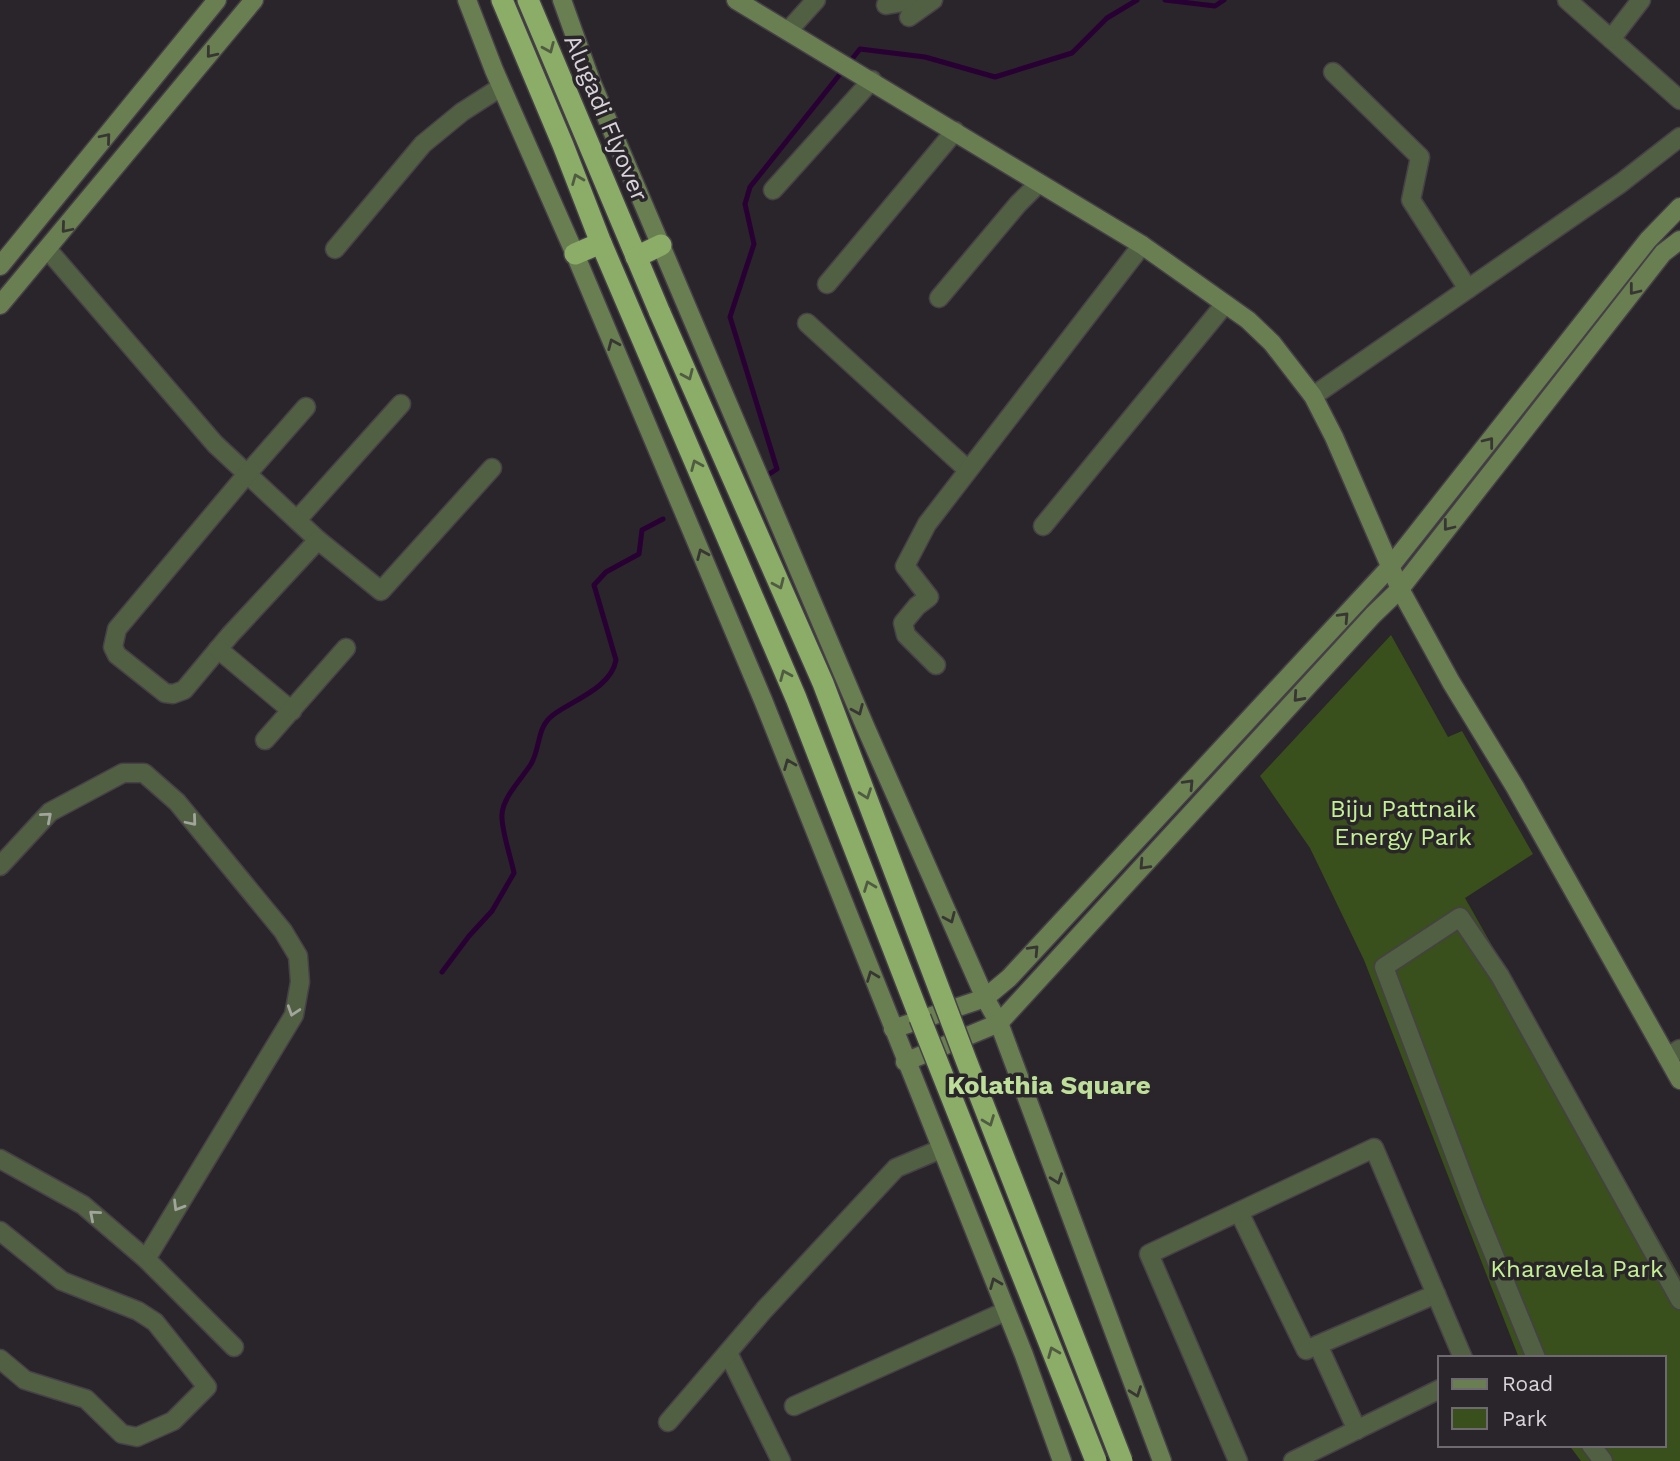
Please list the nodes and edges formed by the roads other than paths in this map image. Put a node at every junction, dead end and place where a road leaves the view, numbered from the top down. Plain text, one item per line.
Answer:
1 (217, 0) edge
2 (254, 0) edge
3 (467, 0) edge
4 (502, 0) edge
5 (528, 0) edge
6 (562, 0) edge
7 (736, 0) edge
8 (816, 0) edge
9 (933, 0) edge
10 (1567, 0) edge
11 (1641, 0) edge
12 (886, 5) dead end
13 (912, 8) edge
14 (788, 32) junction
15 (1611, 39) junction
16 (1333, 72) dead end
17 (867, 77) junction
18 (501, 87) junction
19 (1680, 100) edge
20 (955, 131) junction
21 (1680, 137) edge
22 (1039, 183) junction
23 (774, 190) dead end
24 (1680, 207) edge
25 (1680, 240) edge
26 (601, 243) junction
27 (1142, 245) junction
28 (661, 246) junction
29 (335, 249) dead end
30 (48, 250) junction
31 (575, 254) junction
32 (636, 257) junction
33 (0, 266) edge
34 (827, 284) dead end
35 (1468, 289) junction
36 (940, 298) dead end
37 (1225, 304) junction
38 (0, 305) edge
39 (807, 323) dead end
40 (1313, 396) junction
41 (401, 404) dead end
42 (306, 407) dead end
43 (492, 468) dead end
44 (968, 470) junction
45 (247, 474) junction
46 (296, 520) junction
47 (1043, 526) dead end
48 (318, 540) junction
49 (1390, 567) junction
50 (1400, 589) junction
51 (346, 648) dead end
52 (218, 649) junction
53 (936, 665) dead end
54 (292, 711) junction
55 (265, 740) dead end
56 (0, 866) edge
57 (985, 998) junction
58 (999, 1023) junction
59 (893, 1029) junction
60 (1674, 1053) edge
61 (905, 1062) junction
62 (1680, 1080) edge
63 (941, 1150) junction
64 (0, 1159) edge
65 (1239, 1212) junction
66 (0, 1231) edge
67 (146, 1259) junction
68 (1436, 1294) junction
69 (1680, 1300) edge
70 (1006, 1311) junction
71 (1318, 1345) junction
72 (234, 1347) dead end
73 (728, 1353) junction
74 (1462, 1356) edge
75 (1534, 1356) edge
76 (0, 1359) edge
77 (1438, 1390) edge
78 (794, 1406) dead end
79 (668, 1422) dead end
80 (1357, 1430) junction
81 (781, 1461) edge
82 (1062, 1461) edge
83 (1096, 1461) edge
84 (1122, 1461) edge
85 (1162, 1461) edge
86 (1238, 1461) edge
87 (1293, 1461) edge

33 -> 1 street
2 -> 30 street
3 - 18 street
26 -> 4 highway, Alugadi Flyover
5 -> 32 highway, Alugadi Flyover
6 - 28 street
7 - 14 street
8 - 14 street
9 - 13 street
10 - 15 street
11 - 15 street
12 - 13 street
14 - 17 street
15 - 19 street
16 - 35 street
17 - 20 street
17 - 23 street
18 - 29 street
18 - 31 street
20 - 22 street
20 - 34 street
21 - 35 street
22 - 27 street
22 - 36 street
49 -> 24 street
25 -> 50 street
26 - 31 highway
83 -> 26 highway, Alugadi Flyover, bridge
27 - 37 street
27 - 44 street
28 - 32 highway
28 -> 57 street
30 - 38 street
30 - 45 street
59 -> 31 street
32 -> 84 highway, Alugadi Flyover, bridge
35 - 40 street
37 - 40 street
37 - 47 street
39 - 44 street
40 - 49 street
41 - 46 street
42 - 45 street
43 - 48 street
44 - 53 street
45 - 46 street
45 - 52 street
46 - 48 street
48 - 52 street
49 - 50 street
57 -> 49 street
50 -> 58 street
50 - 60 street
51 - 54 street
52 - 54 street
54 - 55 street
56 -> 67 street
57 - 58 street
57 - 59 street
58 - 61 street
58 -> 85 street
59 - 61 street
60 - 62 street
61 - 63 street
70 -> 63 street
63 - 73 street
67 -> 64 street
65 - 68 street
65 - 71 street
65 - 86 street
66 - 76 street
67 - 72 street
68 - 71 street
68 - 74 street
69 - 75 street
70 - 78 street
70 - 82 street
71 - 80 street
73 - 79 street
73 - 81 street
77 - 80 street
80 - 87 street

